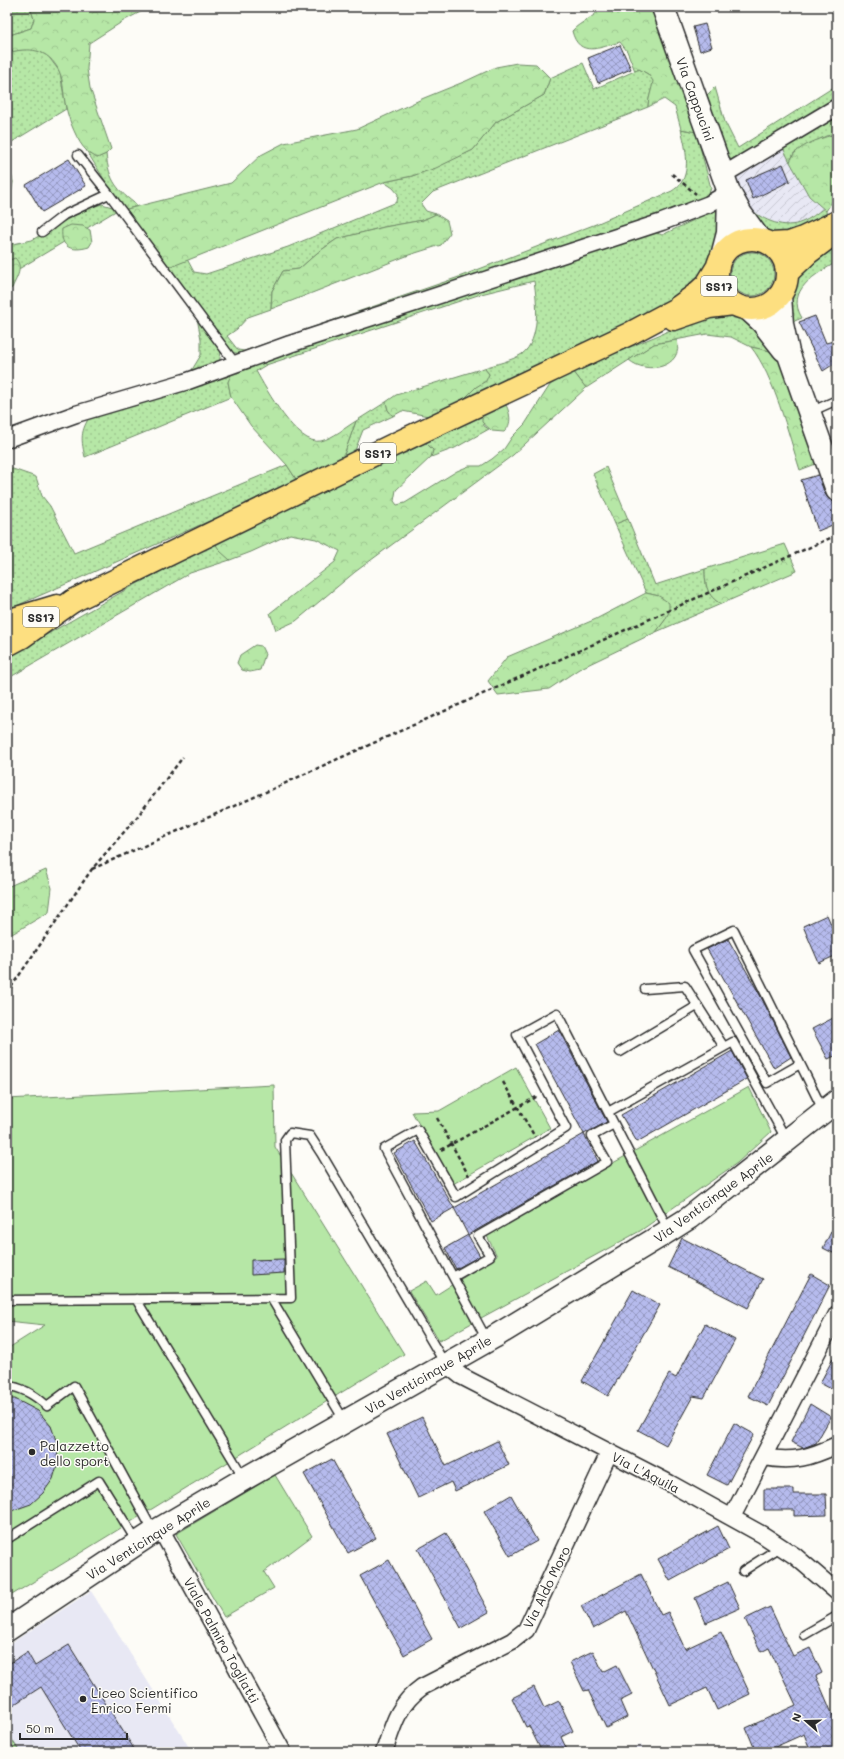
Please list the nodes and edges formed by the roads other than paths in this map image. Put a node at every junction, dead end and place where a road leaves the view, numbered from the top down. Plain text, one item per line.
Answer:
1 (663, 7) edge
2 (837, 107) edge
3 (78, 155) dead end
4 (726, 183) junction
5 (109, 194) junction
6 (837, 222) edge
7 (42, 232) dead end
8 (837, 232) edge
9 (765, 242) junction
10 (720, 261) junction
11 (787, 273) junction
12 (780, 296) junction
13 (741, 307) junction
14 (629, 334) junction
15 (235, 363) junction
16 (792, 365) junction
17 (837, 400) edge
18 (810, 412) junction
19 (7, 439) edge
20 (837, 490) edge
21 (7, 633) edge
22 (645, 989) dead end
23 (697, 1006) junction
24 (724, 1047) junction
25 (620, 1052) dead end
26 (800, 1064) junction
27 (831, 1107) edge
28 (608, 1112) junction
29 (614, 1124) junction
30 (788, 1141) junction
31 (669, 1230) junction
32 (453, 1277) junction
33 (271, 1298) junction
34 (136, 1299) junction
35 (7, 1300) edge
36 (837, 1314) edge
37 (487, 1340) junction
38 (446, 1364) junction
39 (7, 1386) edge
40 (345, 1421) junction
41 (837, 1445) edge
42 (609, 1453) junction
43 (764, 1456) junction
44 (244, 1479) junction
45 (732, 1517) junction
46 (150, 1535) junction
47 (7, 1539) edge
48 (782, 1546) junction
49 (743, 1571) dead end
50 (837, 1592) edge
51 (837, 1616) edge
52 (7, 1630) edge
53 (804, 1635) dead end
54 (283, 1752) edge
55 (384, 1752) edge

1 - 4 street, Via Cappucini
2 - 4 street
3 - 5 lane
4 - 9 street, Via Cappucini
4 - 10 street, Via Cappucini
4 - 15 street
5 - 7 lane
5 - 15 lane
6 - 9 main road, SS17
8 - 11 main road
9 - 10 main road, SS17
9 - 11 main road
10 - 13 main road, SS17
10 - 14 main road, SS17
11 - 12 main road
12 - 13 main road, SS17
12 - 16 street
13 - 14 main road, SS17
13 - 16 street
14 - 21 main road, SS17
15 - 19 street
16 - 18 street
17 - 18 lane
18 - 20 street
22 - 23 lane
23 - 24 lane
23 - 25 lane
24 - 28 lane
24 - 30 lane
26 - 26 lane
26 - 27 lane
27 - 30 street, Via Venticinque Aprile
28 - 29 lane
28 - 32 lane
29 - 31 lane
29 - 32 lane
30 - 31 street, Via Venticinque Aprile
31 - 37 street, Via Venticinque Aprile
32 - 37 lane
33 - 34 lane
33 - 38 lane
33 - 40 lane
34 - 35 lane
34 - 44 lane
36 - 43 street
37 - 38 street, Via Venticinque Aprile
38 - 40 street, Via Venticinque Aprile
38 - 42 street, Via L'Aquila
39 - 46 lane
40 - 44 street, Via Venticinque Aprile
41 - 43 street
42 - 45 street, Via L'Aquila
42 - 55 street, Via Aldo Moro
43 - 45 street
44 - 46 street, Via Venticinque Aprile
45 - 48 street, Via L'Aquila
46 - 47 lane
46 - 52 street, Via Venticinque Aprile
46 - 54 street, Viale Palmiro Togliatti
48 - 49 lane
48 - 50 street, Via L'Aquila
51 - 53 lane

